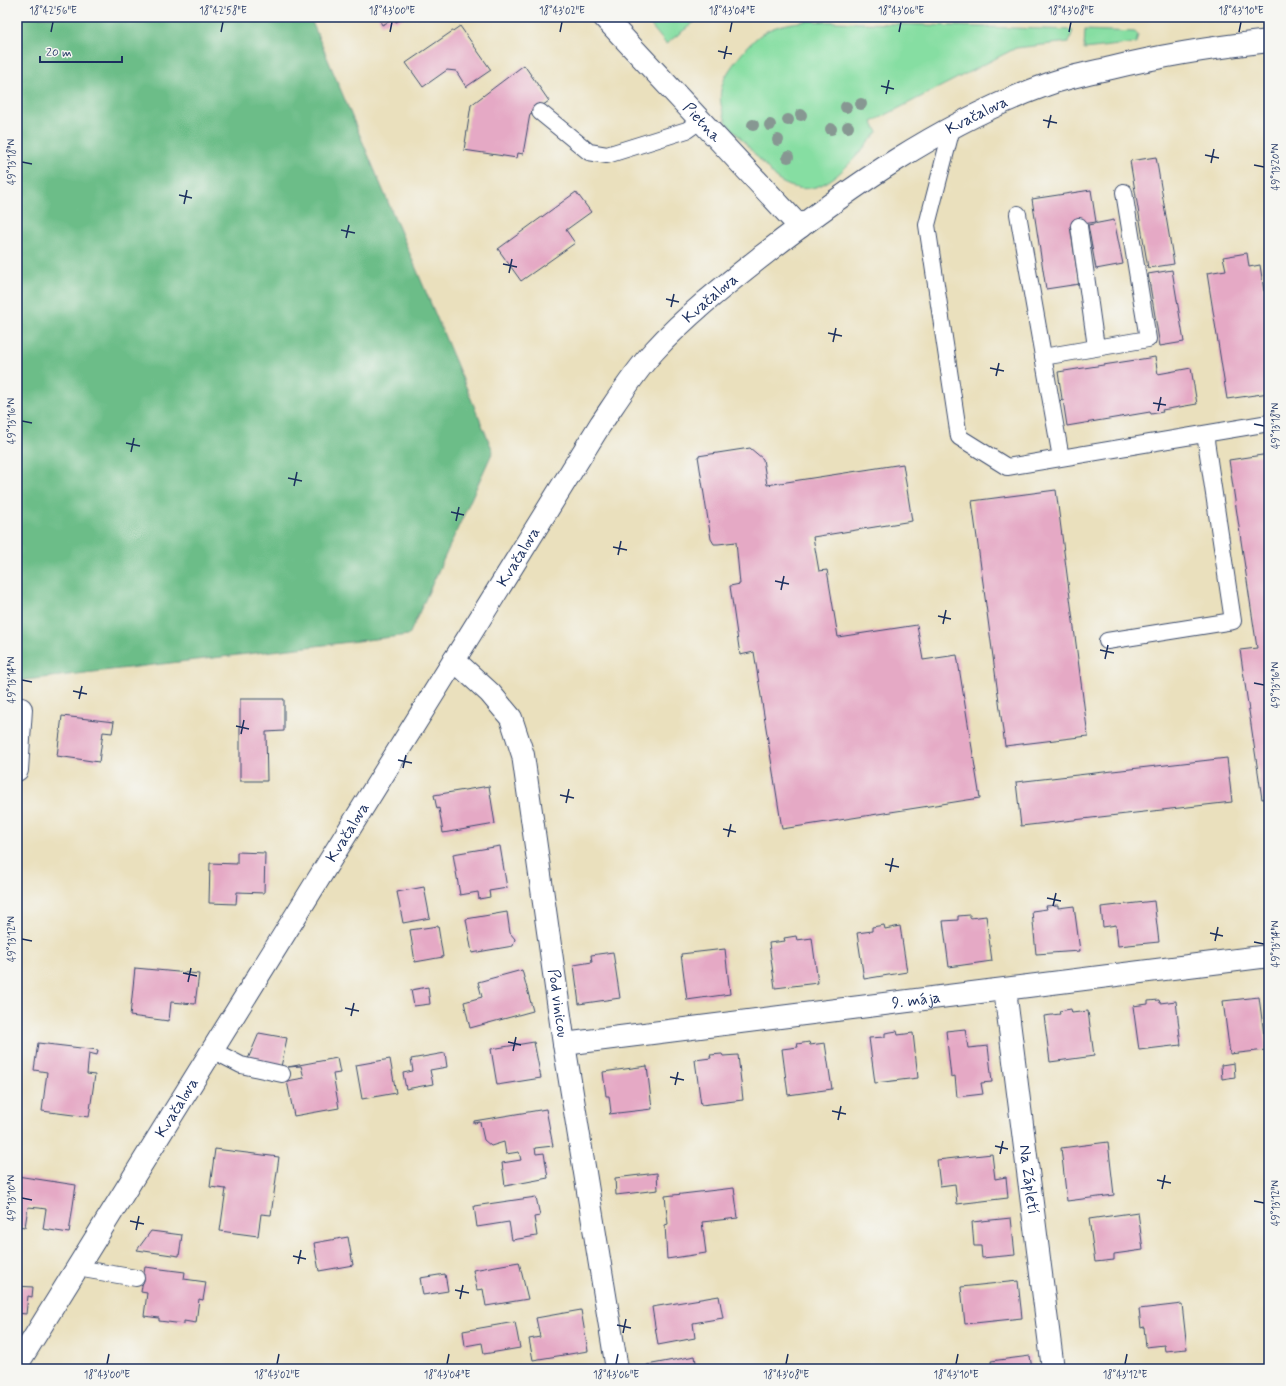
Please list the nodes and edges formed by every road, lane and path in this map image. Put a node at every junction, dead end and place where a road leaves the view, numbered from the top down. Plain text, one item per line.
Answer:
1 (604, 17) edge
2 (1269, 41) edge
3 (540, 112) dead end
4 (701, 120) junction
5 (952, 128) junction
6 (1124, 192) dead end
7 (1018, 214) dead end
8 (1078, 226) dead end
9 (800, 227) junction
10 (1096, 347) junction
11 (1043, 357) junction
12 (1269, 423) edge
13 (1205, 434) junction
14 (1061, 458) junction
15 (1107, 641) dead end
16 (454, 660) junction
17 (21, 709) dead end
18 (17, 770) edge
19 (1269, 956) edge
20 (1005, 990) junction
21 (564, 1044) junction
22 (212, 1050) junction
23 (282, 1074) dead end
24 (77, 1268) junction
25 (136, 1278) dead end
26 (17, 1365) edge
27 (617, 1369) edge
28 (1053, 1369) edge

1 - 4 street, Pietna
2 - 5 street, Kvačalova
3 - 4 lane
4 - 9 street, Pietna
5 - 9 street, Kvačalova
5 - 14 lane
6 - 10 lane
7 - 11 lane
8 - 10 lane
9 - 16 street, Kvačalova
10 - 11 lane
11 - 14 lane
12 - 13 lane
13 - 14 lane
13 - 15 lane
16 - 21 street, Pod vinicou
16 - 22 street, Kvačalova
17 - 18 street
19 - 20 street, 9. mája
20 - 21 street, 9. mája
20 - 28 street, Na Zápletí
21 - 27 street, Pod vinicou
22 - 23 lane
22 - 24 street, Kvačalova
24 - 25 lane
24 - 26 street, Kvačalova

